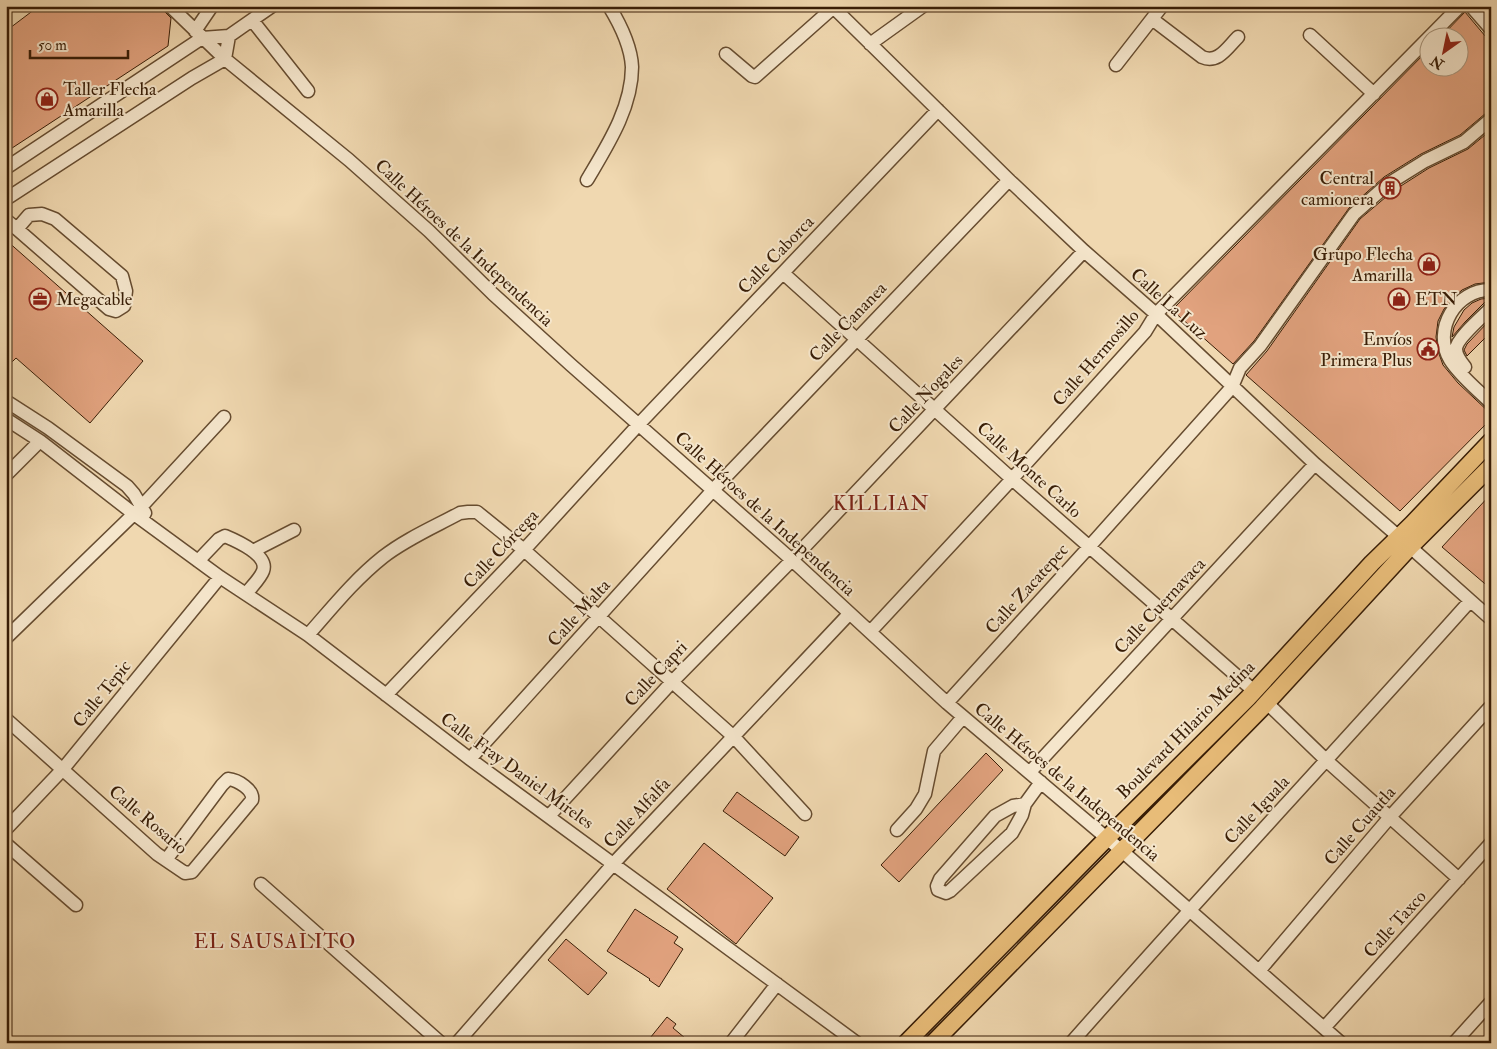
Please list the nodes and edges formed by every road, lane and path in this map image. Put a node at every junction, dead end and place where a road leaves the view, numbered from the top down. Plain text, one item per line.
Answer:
1 (170, 6) edge
2 (212, 6) edge
3 (272, 6) edge
4 (609, 6) edge
5 (923, 6) edge
6 (1162, 6) edge
7 (1460, 6) edge
8 (1471, 6) edge
9 (834, 7) edge
10 (1152, 19) junction
11 (252, 20) junction
12 (1491, 29) edge
13 (198, 35) junction
14 (1310, 35) dead end
15 (229, 36) junction
16 (1238, 37) dead end
17 (870, 44) junction
18 (726, 54) dead end
19 (225, 59) junction
20 (1116, 65) dead end
21 (308, 91) dead end
22 (1374, 94) junction
23 (938, 110) junction
24 (1491, 119) edge
25 (6, 168) edge
26 (587, 180) dead end
27 (1009, 180) junction
28 (6, 199) edge
29 (6, 220) edge
30 (17, 229) junction
31 (1084, 251) junction
32 (783, 273) junction
33 (1491, 290) edge
34 (1491, 308) edge
35 (1156, 314) junction
36 (856, 340) junction
37 (1470, 382) junction
38 (1232, 387) junction
39 (6, 401) edge
40 (1491, 403) edge
41 (935, 409) junction
42 (224, 418) dead end
43 (6, 419) edge
44 (639, 424) junction
45 (40, 441) junction
46 (1491, 441) edge
47 (1315, 464) junction
48 (1491, 466) edge
49 (6, 475) edge
50 (1012, 479) junction
51 (713, 490) junction
52 (138, 511) junction
53 (294, 530) dead end
54 (1405, 542) junction
55 (1089, 547) junction
56 (524, 550) junction
57 (253, 551) junction
58 (792, 560) junction
59 (198, 561) junction
60 (220, 577) junction
61 (246, 594) junction
62 (1470, 601) junction
63 (850, 614) junction
64 (599, 617) junction
65 (1491, 619) edge
66 (1172, 620) junction
67 (870, 632) junction
68 (308, 636) junction
69 (6, 638) edge
70 (671, 683) junction
71 (1254, 691) junction
72 (386, 694) junction
73 (947, 703) junction
74 (1267, 703) junction
75 (1491, 706) edge
76 (963, 717) junction
77 (6, 719) edge
78 (734, 737) junction
79 (470, 759) junction
80 (1327, 761) junction
81 (62, 770) junction
82 (1030, 772) junction
83 (1041, 782) junction
84 (1025, 804) junction
85 (805, 814) dead end
86 (549, 816) junction
87 (1390, 817) junction
88 (6, 829) edge
89 (897, 830) dead end
90 (1107, 838) junction
91 (1491, 842) edge
92 (6, 844) edge
93 (1122, 851) junction
94 (166, 860) junction
95 (614, 864) junction
96 (1459, 879) junction
97 (261, 884) dead end
98 (76, 905) dead end
99 (1188, 910) junction
100 (1259, 971) junction
101 (777, 984) junction
102 (1491, 1002) edge
103 (1324, 1028) junction
104 (441, 1043) edge
105 (457, 1043) edge
106 (731, 1043) edge
107 (858, 1043) edge
108 (906, 1043) edge
109 (933, 1043) edge
110 (1071, 1043) edge
111 (1341, 1043) edge
112 (1454, 1043) edge

1 - 13 street, Calle Héroes de la Independencia
2 - 13 street
3 - 11 street
4 - 26 street
5 - 17 street
6 - 10 street
7 - 22 street, Calle Hermosillo
8 - 12 street
9 - 17 street, Calle La Luz
9 - 18 street
10 - 16 street
10 - 20 street
11 - 15 street
11 - 21 street
13 - 15 street
13 - 19 street, Calle Héroes de la Independencia
13 - 25 street
14 - 22 street
15 - 19 street
17 - 23 street, Calle La Luz
19 - 28 street
19 - 44 street, Calle Héroes de la Independencia
22 - 35 street, Calle Hermosillo
23 - 27 street, Calle La Luz
23 - 32 street, Calle Caborca
24 - 38 street, Calle Zacatepec
27 - 31 street, Calle La Luz
27 - 36 street, Calle Cananea
29 - 30 street
30 - 30 street
31 - 35 street, Calle La Luz
31 - 41 street, Calle Nogales
32 - 36 street, Calle Monte Carlo
32 - 44 street, Calle Caborca
33 - 37 street
34 - 37 street
35 - 38 street, Calle La Luz
35 - 50 street, Calle Hermosillo
36 - 41 street, Calle Monte Carlo
36 - 51 street, Calle Cananea
37 - 40 street
38 - 47 street, Calle La Luz
38 - 55 street, Calle Zacatepec
39 - 52 street, Calle Fray Daniel Mireles
41 - 50 street, Calle Monte Carlo
41 - 58 street, Calle Nogales
42 - 52 street
43 - 45 street, Calle Fray Daniel Mireles
44 - 51 street, Calle Héroes de la Independencia
44 - 56 street, Calle Córcega
45 - 49 street
45 - 52 street, Calle Fray Daniel Mireles
46 - 54 main road, Boulevard Hilario Medina
47 - 54 street, Calle La Luz
47 - 66 street, Calle Cuernavaca
48 - 54 main road, Boulevard Hilario Medina
50 - 55 street, Calle Monte Carlo
50 - 67 street, Calle Hermosillo
51 - 58 street, Calle Héroes de la Independencia
51 - 64 street, Calle Malta
52 - 59 street, Calle Fray Daniel Mireles
52 - 69 street
53 - 57 street
54 - 62 street, Calle La Luz
54 - 71 main road, Boulevard Hilario Medina
54 - 74 main road, Boulevard Hilario Medina
55 - 66 street, Calle Monte Carlo
55 - 73 street, Calle Zacatepec
56 - 64 street
56 - 68 street
56 - 72 street, Calle Córcega
57 - 59 street
57 - 61 street
58 - 63 street, Calle Héroes de la Independencia
58 - 70 street, Calle Capri
59 - 60 street, Calle Fray Daniel Mireles
60 - 61 street, Calle Fray Daniel Mireles
60 - 81 street, Calle Tepic
61 - 68 street, Calle Fray Daniel Mireles
62 - 65 street, Calle La Luz
62 - 80 street, Calle Iguala
63 - 67 street, Calle Héroes de la Independencia
63 - 78 street, Calle Alfalfa
64 - 70 street
64 - 79 street, Calle Malta
66 - 71 street, Calle Monte Carlo
66 - 82 street, Calle Cuernavaca
67 - 73 street, Calle Héroes de la Independencia
68 - 72 street, Calle Fray Daniel Mireles
70 - 78 street
70 - 86 street, Calle Capri
71 - 90 main road, Boulevard Hilario Medina
72 - 79 street, Calle Fray Daniel Mireles
73 - 76 street, Calle Héroes de la Independencia
74 - 80 street
74 - 93 main road, Boulevard Hilario Medina
75 - 87 street, Calle Cuautla
76 - 82 street, Calle Héroes de la Independencia
76 - 89 street
77 - 81 street, Calle Rosario
78 - 85 street
78 - 95 street, Calle Alfalfa
79 - 86 street, Calle Fray Daniel Mireles
80 - 87 street
80 - 99 street, Calle Iguala
81 - 88 street, Calle Tepic
81 - 94 street, Calle Rosario
82 - 83 street, Calle Héroes de la Independencia
83 - 84 street
83 - 90 street, Calle Héroes de la Independencia
84 - 84 street
86 - 95 street, Calle Fray Daniel Mireles
87 - 96 street
87 - 100 street, Calle Cuautla
90 - 93 street, Calle Héroes de la Independencia
90 - 108 main road, Boulevard Hilario Medina
91 - 96 street, Calle Taxco
92 - 98 street
93 - 99 street, Calle Héroes de la Independencia
93 - 109 main road, Boulevard Hilario Medina
94 - 94 street, Calle Rosario
95 - 101 street, Calle Fray Daniel Mireles
95 - 105 street, Calle Alfalfa
96 - 103 street, Calle Taxco
97 - 104 street
99 - 100 street, Calle Héroes de la Independencia
99 - 110 street, Calle Iguala
100 - 103 street, Calle Héroes de la Independencia
101 - 106 street
101 - 107 street, Calle Fray Daniel Mireles
102 - 112 street
103 - 111 street, Calle Héroes de la Independencia

